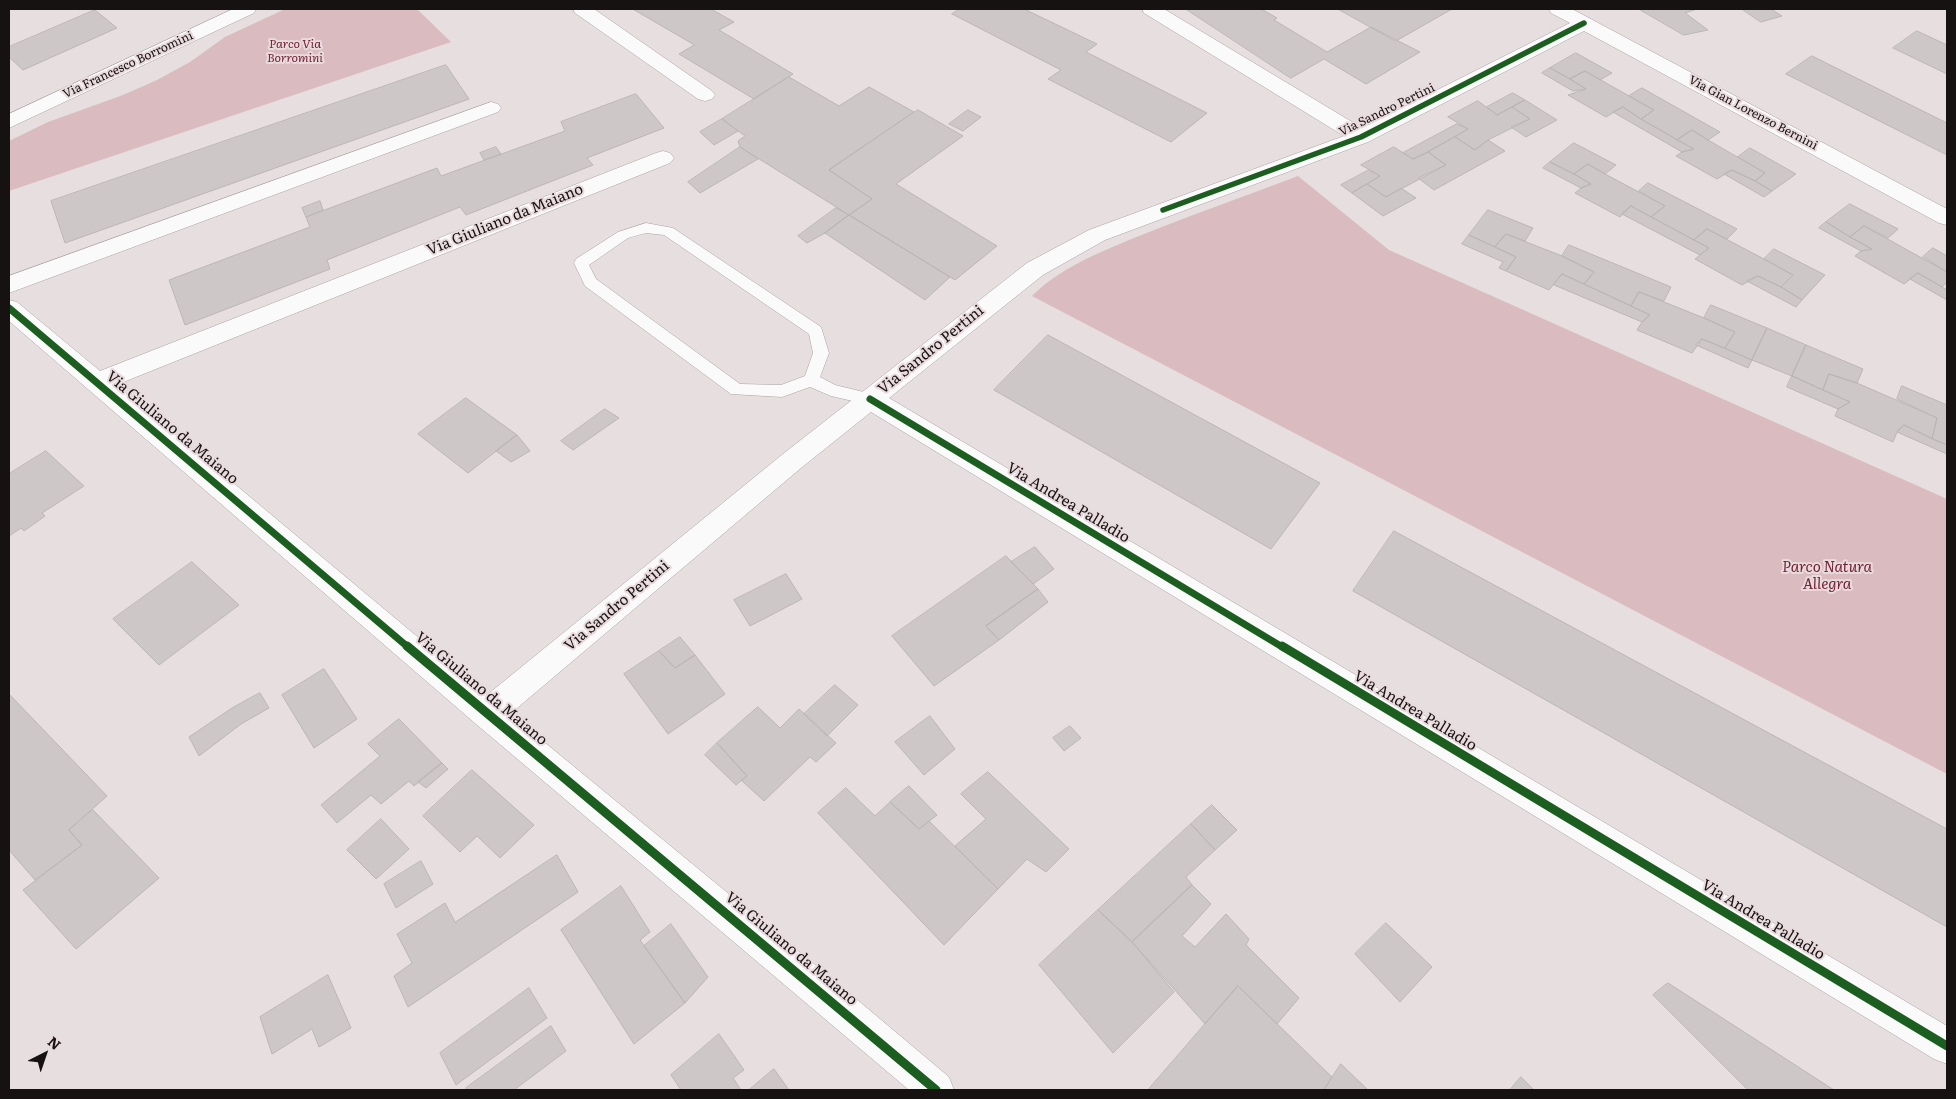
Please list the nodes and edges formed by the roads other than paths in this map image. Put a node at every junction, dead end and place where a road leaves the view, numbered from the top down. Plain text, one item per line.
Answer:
1 (247, 9) edge
2 (582, 9) edge
3 (1151, 9) edge
4 (1558, 9) edge
5 (1584, 23) junction
6 (705, 94) dead end
7 (491, 108) dead end
8 (9, 122) edge
9 (1361, 137) junction
10 (663, 158) dead end
11 (1947, 218) edge
12 (9, 285) edge
13 (9, 308) edge
14 (811, 380) junction
15 (96, 382) junction
16 (870, 399) junction
17 (487, 714) junction
18 (1947, 1046) edge
19 (936, 1090) edge

1 - 8 street, Via Francesco Borromini
2 - 6 street
3 - 9 street, Via Sandro Pertini
4 - 5 street, Via Gian Lorenzo Bernini
5 - 9 street, Via Sandro Pertini
5 - 11 street, Via Gian Lorenzo Bernini
7 - 12 street
9 - 16 street, Via Sandro Pertini
10 - 15 street, Via Giuliano da Maiano
13 - 15 street, Via Giuliano da Maiano
14 - 14 lane
14 - 16 lane
15 - 17 street, Via Giuliano da Maiano
16 - 17 street, Via Sandro Pertini
16 - 18 street, Via Andrea Palladio
17 - 19 street, Via Giuliano da Maiano

